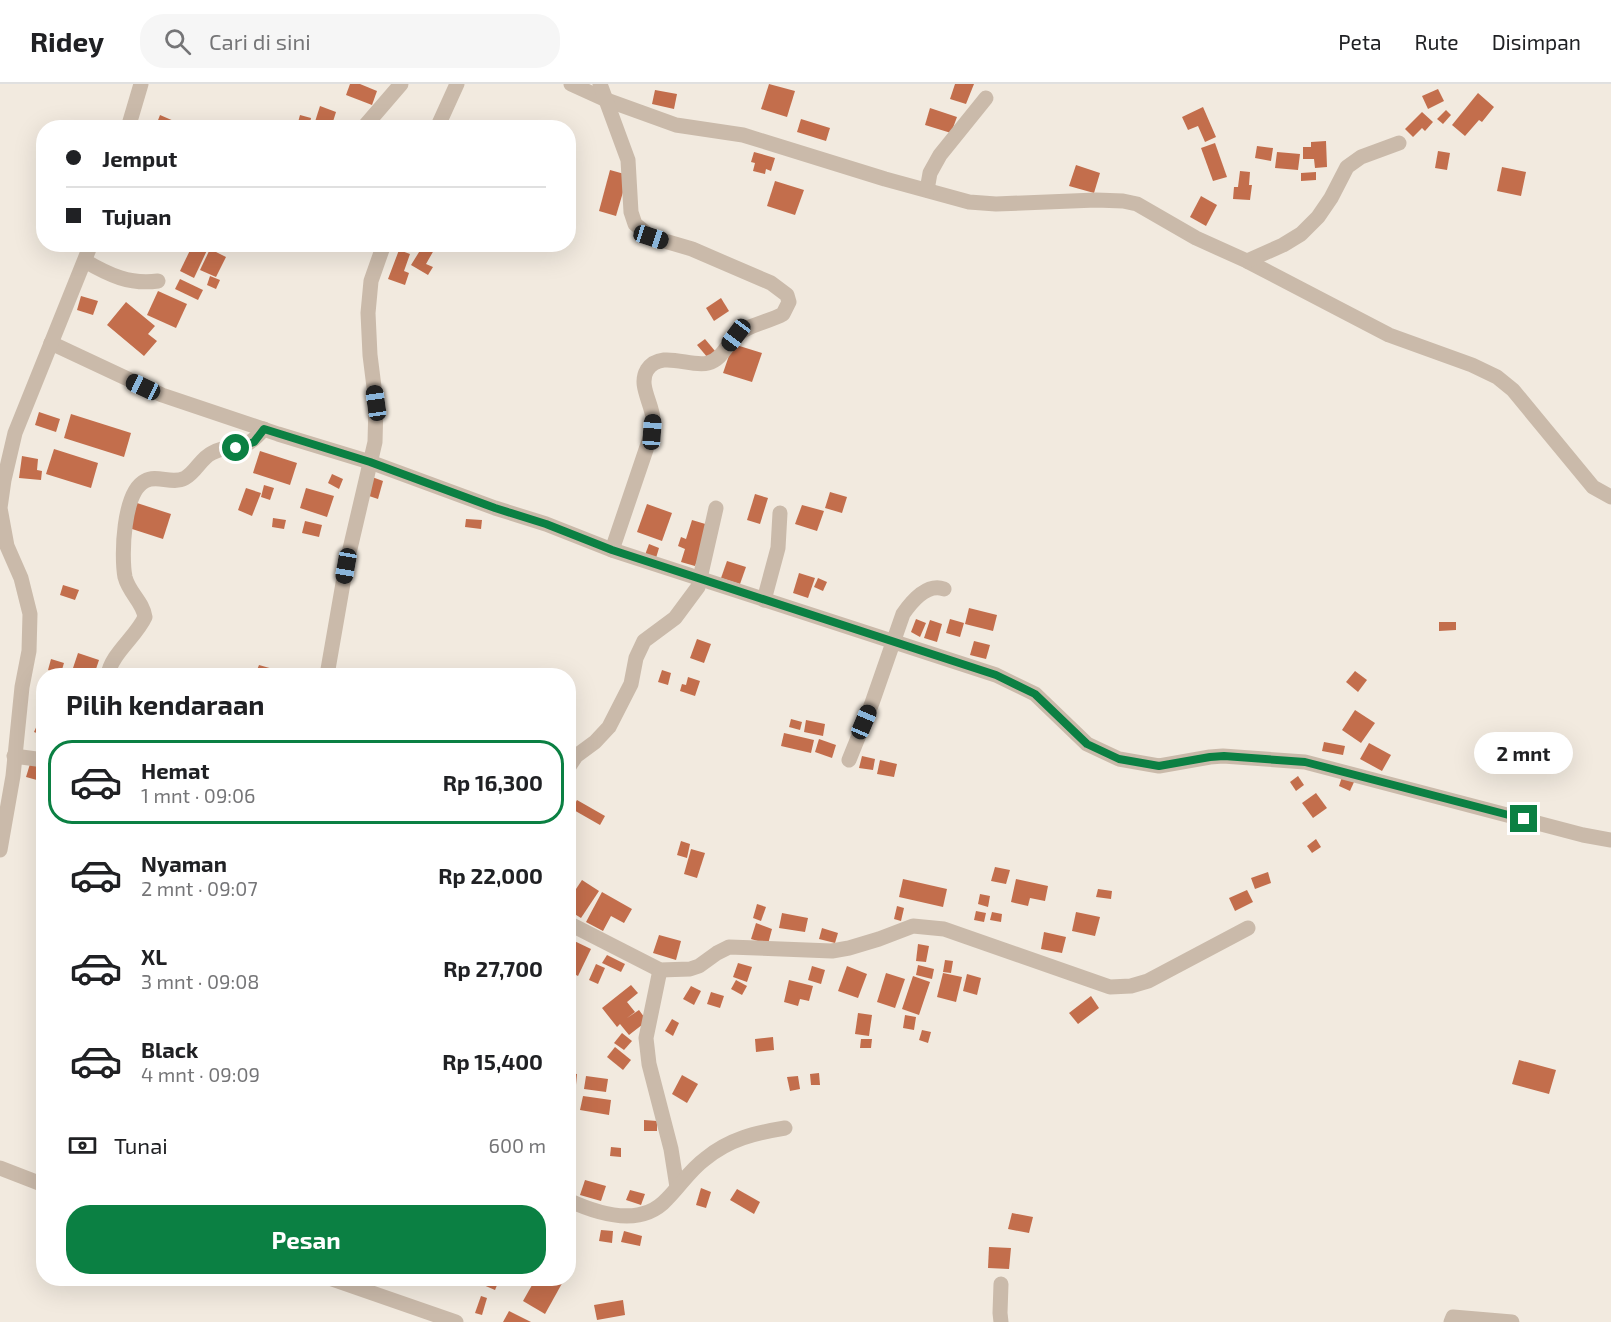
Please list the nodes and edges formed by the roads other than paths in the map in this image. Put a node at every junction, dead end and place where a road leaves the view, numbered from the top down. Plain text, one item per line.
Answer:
1 (141, 84) edge
2 (401, 84) edge
3 (457, 84) edge
4 (571, 84) edge
5 (602, 91) edge
6 (986, 98) dead end
7 (130, 120) edge
8 (370, 120) edge
9 (441, 120) edge
10 (1399, 143) dead end
11 (927, 190) junction
12 (89, 252) edge
13 (381, 252) edge
14 (86, 261) junction
15 (1247, 261) junction
16 (158, 281) dead end
17 (51, 343) junction
18 (264, 429) junction
19 (370, 462) junction
20 (1611, 497) edge
21 (716, 508) dead end
22 (780, 513) dead end
23 (612, 550) junction
24 (701, 579) junction
25 (944, 589) dead end
26 (764, 600) junction
27 (893, 642) junction
28 (109, 668) edge
29 (328, 668) edge
30 (14, 756) junction
31 (576, 756) edge
32 (36, 759) edge
33 (849, 760) dead end
34 (1611, 840) edge
35 (0, 850) edge
36 (576, 927) edge
37 (1248, 928) dead end
38 (660, 970) junction
39 (785, 1128) dead end
40 (0, 1168) edge
41 (36, 1182) edge
42 (677, 1187) junction
43 (576, 1203) edge
44 (1001, 1284) dead end
45 (352, 1286) edge
46 (456, 1322) edge
47 (1001, 1322) edge
48 (1451, 1322) edge
49 (1512, 1322) edge

1 - 7 street
2 - 8 street
3 - 9 street
4 - 5 street
5 - 11 street
5 - 23 street
6 - 11 street
10 - 15 street
11 - 15 street
12 - 14 street
13 - 19 street
14 - 16 street
14 - 17 street
15 - 20 street
17 - 18 street
17 - 30 street
18 - 19 street
18 - 28 street
19 - 23 street
19 - 29 street
21 - 24 street
22 - 26 street
23 - 24 street
24 - 26 street
24 - 31 street
25 - 27 street
26 - 27 street
27 - 33 street
27 - 34 street
30 - 32 street
30 - 35 street
36 - 38 street
37 - 38 street
38 - 42 street
39 - 42 street
40 - 41 street
42 - 43 street
44 - 47 street
45 - 46 street
48 - 49 street

